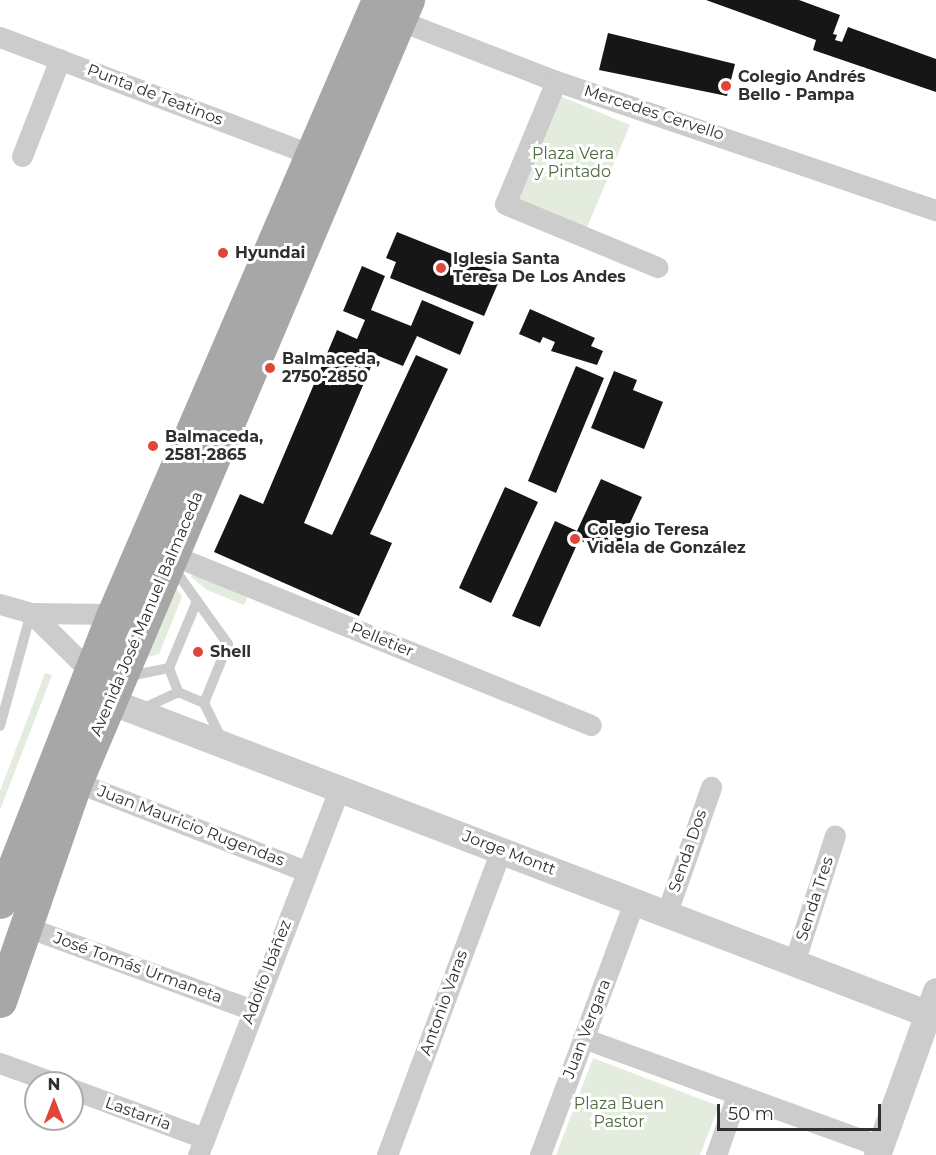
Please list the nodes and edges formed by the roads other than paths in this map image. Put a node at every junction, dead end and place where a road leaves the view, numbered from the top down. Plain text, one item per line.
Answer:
1 (390, 8) edge
2 (0, 37) edge
3 (60, 59) junction
4 (556, 81) junction
5 (310, 154) junction
6 (22, 156) dead end
7 (936, 210) edge
8 (657, 267) dead end
9 (171, 558) junction
10 (197, 601) junction
11 (0, 604) edge
12 (31, 613) junction
13 (113, 614) junction
14 (169, 668) junction
15 (107, 691) junction
16 (178, 692) junction
17 (204, 703) junction
18 (591, 724) dead end
19 (0, 726) edge
20 (225, 747) junction
21 (76, 782) junction
22 (711, 787) dead end
23 (339, 790) junction
24 (836, 835) dead end
25 (501, 850) junction
26 (306, 871) junction
27 (0, 902) edge
28 (634, 902) junction
29 (666, 915) junction
30 (24, 926) junction
31 (794, 963) junction
32 (0, 1002) edge
33 (933, 1007) edge
34 (252, 1010) junction
35 (583, 1038) junction
36 (0, 1063) edge
37 (24, 1072) edge
38 (84, 1094) edge
39 (737, 1095) junction
40 (201, 1147) edge
41 (879, 1151) edge
42 (387, 1155) edge
43 (540, 1155) edge
44 (716, 1155) edge

1 - 4 street, Mercedes Cervello
1 - 5 main road, Avenida José Manuel Balmaceda
1 - 9 main road, Avenida José Manuel Balmaceda
2 - 3 street, Punta de Teatinos
3 - 5 street, Punta de Teatinos
3 - 6 street
4 - 7 street, Mercedes Cervello
4 - 8 street
5 - 13 main road, Avenida José Manuel Balmaceda
9 - 10 lane
9 - 15 main road, Avenida José Manuel Balmaceda
9 - 18 street, Pelletier
10 - 14 lane
10 - 17 lane
11 - 12 street
12 - 13 street
12 - 15 street
12 - 19 lane
13 - 15 main road, Avenida José Manuel Balmaceda
14 - 15 lane
14 - 16 lane
15 - 16 lane
15 - 20 street, Jorge Montt
15 - 21 main road, Avenida José Manuel Balmaceda
15 - 27 main road, Avenida José Manuel Balmaceda
16 - 17 lane
17 - 20 lane
20 - 23 street, Jorge Montt
21 - 26 street, Juan Mauricio Rugendas
21 - 30 main road, Avenida José Manuel Balmaceda
22 - 29 street, Senda Dos
23 - 25 street, Jorge Montt
23 - 26 street, Adolfo Ibáñez
24 - 31 street, Senda Tres
25 - 28 street, Jorge Montt
25 - 42 street, Antonio Varas
26 - 34 street, Adolfo Ibáñez
28 - 29 street, Jorge Montt
28 - 35 street, Juan Vergara
29 - 31 street, Jorge Montt
30 - 32 main road, Avenida José Manuel Balmaceda
30 - 34 street, José Tomás Urmaneta
31 - 33 street, Jorge Montt
33 - 41 street
34 - 40 street, Adolfo Ibáñez
35 - 39 street
35 - 43 street, Juan Vergara
36 - 37 street
38 - 40 street, Lastarria
39 - 41 street
39 - 44 street

